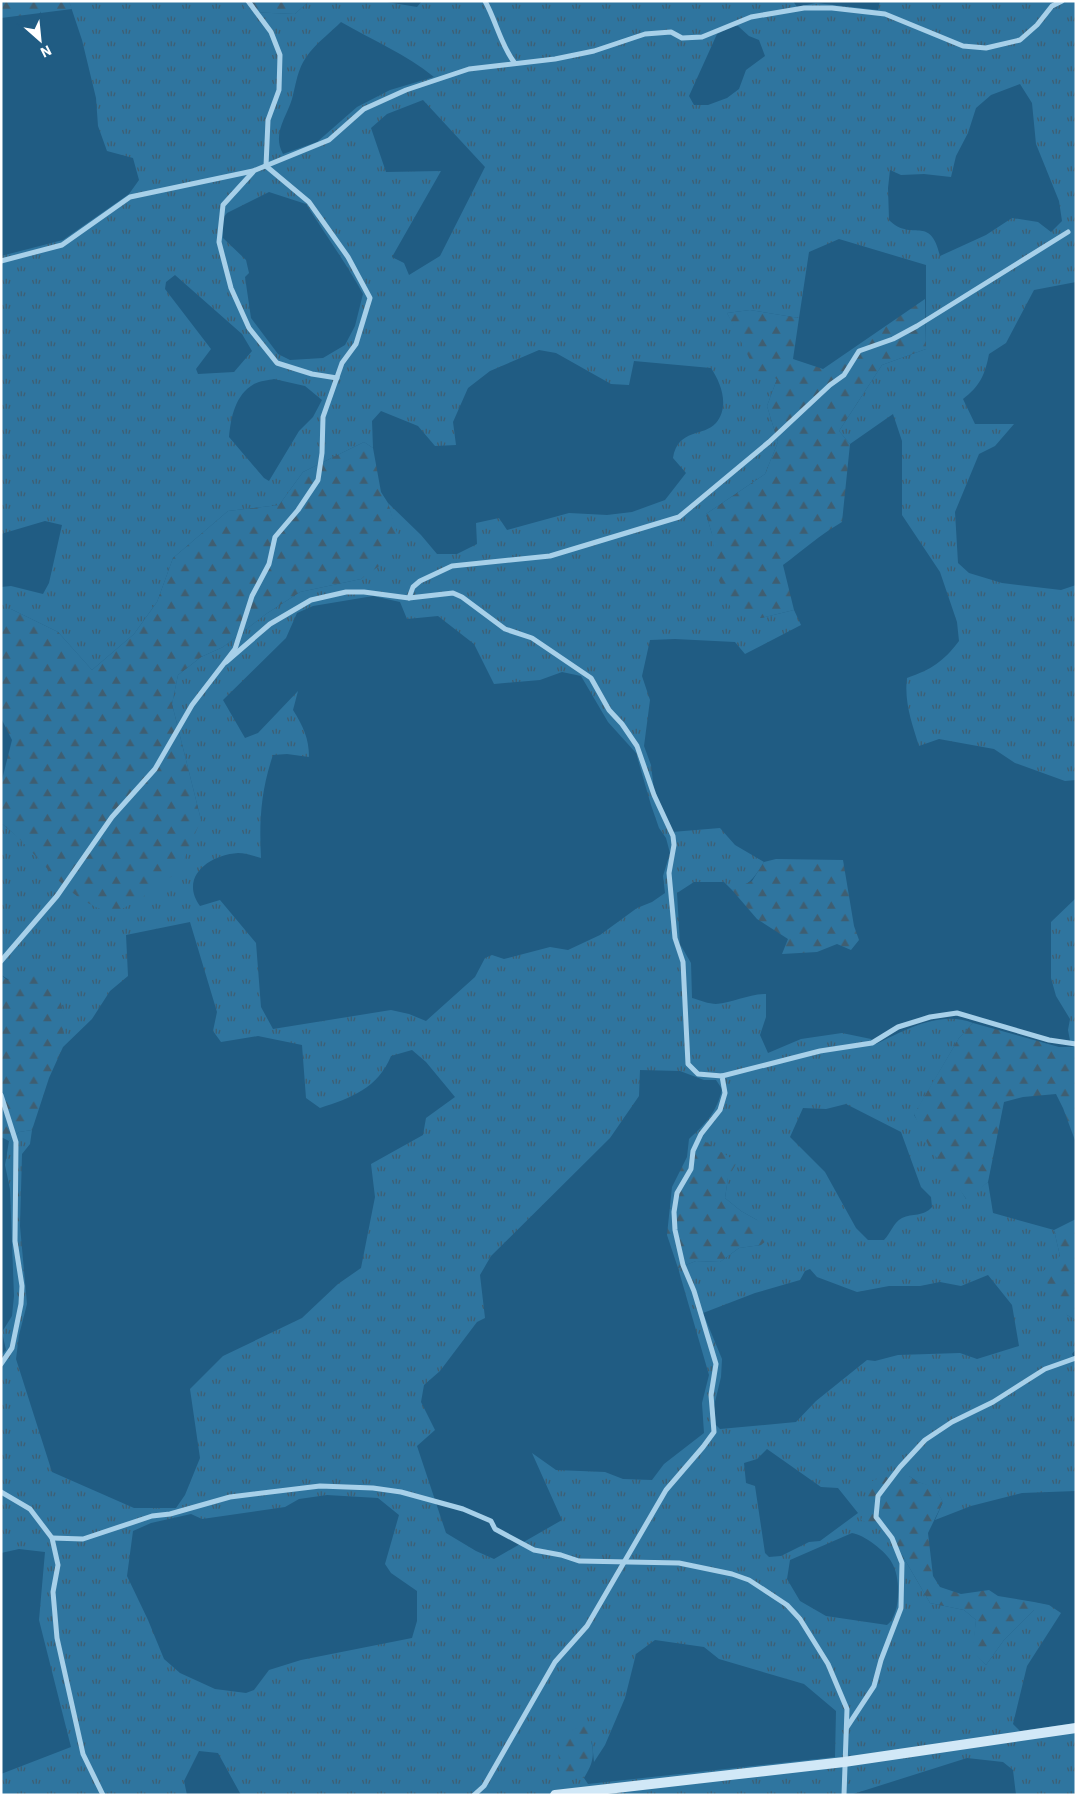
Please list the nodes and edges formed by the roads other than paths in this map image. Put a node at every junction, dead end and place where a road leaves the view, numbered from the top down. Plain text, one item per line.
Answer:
1 (248, 1) edge
2 (485, 1) edge
3 (1062, 1) edge
4 (514, 62) junction
5 (266, 166) junction
6 (253, 171) junction
7 (1068, 232) dead end
8 (1, 261) edge
9 (337, 378) junction
10 (409, 598) junction
11 (226, 662) junction
12 (1, 961) edge
13 (1076, 1044) edge
14 (722, 1076) junction
15 (1, 1095) edge
16 (1076, 1358) edge
17 (2, 1364) edge
18 (1, 1492) edge
19 (52, 1538) junction
20 (622, 1562) junction
21 (1076, 1728) edge
22 (846, 1729) junction
23 (844, 1762) junction
24 (102, 1795) edge
25 (474, 1795) edge
26 (555, 1795) edge
27 (844, 1795) edge

1 - 5 street
2 - 4 street
3 - 4 street
4 - 5 street
5 - 6 street
5 - 9 street
6 - 8 street
6 - 9 street
7 - 10 street
9 - 11 street
10 - 11 street
10 - 14 street
11 - 12 street
13 - 14 street
14 - 20 street
15 - 17 street
16 - 22 street
18 - 19 street
19 - 20 street
19 - 24 street
20 - 22 street
20 - 25 street
21 - 23 street
22 - 23 street
23 - 26 street
23 - 27 street

